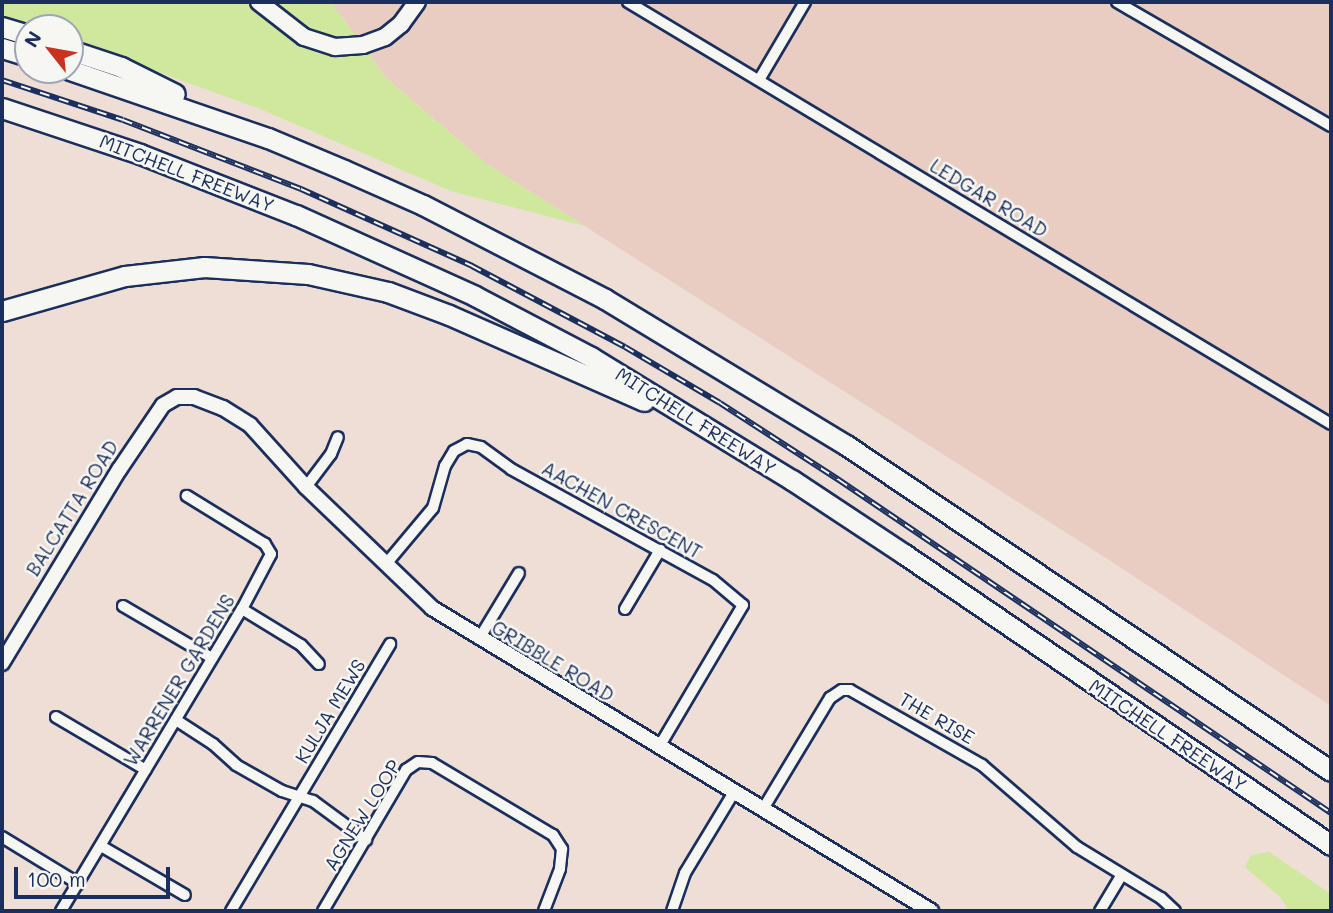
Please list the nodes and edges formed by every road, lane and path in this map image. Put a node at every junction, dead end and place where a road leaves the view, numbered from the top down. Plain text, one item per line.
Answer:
1 (259, 2) edge
2 (416, 2) edge
3 (628, 2) edge
4 (805, 2) edge
5 (1117, 2) edge
6 (84, 55) edge
7 (84, 75) edge
8 (758, 80) junction
9 (2, 108) edge
10 (1331, 126) edge
11 (268, 138) junction
12 (2, 311) edge
13 (194, 397) joint
14 (1331, 425) edge
15 (715, 433) junction
16 (338, 437) dead end
17 (306, 486) junction
18 (187, 496) dead end
19 (660, 550) junction
20 (386, 564) junction
21 (519, 573) dead end
22 (123, 606) dead end
23 (242, 609) junction
24 (625, 609) dead end
25 (479, 639) junction
26 (390, 644) dead end
27 (212, 658) junction
28 (2, 663) edge
29 (319, 664) dead end
30 (56, 717) dead end
31 (176, 720) junction
32 (659, 747) junction
33 (146, 770) junction
34 (1331, 771) edge
35 (734, 792) junction
36 (300, 796) junction
37 (763, 809) junction
38 (2, 837) edge
39 (366, 840) junction
40 (1331, 845) edge
41 (101, 846) junction
42 (1121, 876) junction
43 (79, 884) junction
44 (185, 895) dead end
45 (61, 911) edge
46 (231, 911) edge
47 (323, 911) edge
48 (544, 911) edge
49 (672, 911) edge
50 (931, 911) edge
51 (1100, 911) edge
52 (1175, 911) edge

1 - 2 main road
3 - 8 street, LEDGAR ROAD
4 - 8 street
5 - 10 street
6 - 11 highway
7 - 11 highway
8 - 14 street, LEDGAR ROAD
9 - 15 highway, MITCHELL FREEWAY
11 - 34 highway
12 - 15 highway
13 - 17 street, GRIBBLE ROAD
13 - 28 street, BALCATTA ROAD
15 - 40 highway, MITCHELL FREEWAY
16 - 17 street
17 - 20 street, GRIBBLE ROAD
18 - 23 street, WARRENER GARDENS
19 - 20 street, AACHEN CRESCENT
19 - 24 street
19 - 32 street, AACHEN CRESCENT
20 - 25 street, GRIBBLE ROAD
21 - 25 street
22 - 27 street
23 - 27 street, WARRENER GARDENS
23 - 29 street
25 - 32 street, GRIBBLE ROAD
26 - 36 street, KULJA MEWS
27 - 31 street, WARRENER GARDENS
30 - 33 street
31 - 33 street, WARRENER GARDENS
31 - 36 street
32 - 35 street, GRIBBLE ROAD
33 - 41 street, WARRENER GARDENS
35 - 37 street, GRIBBLE ROAD
35 - 49 street
36 - 39 street
36 - 46 street, KULJA MEWS
37 - 42 street, THE RISE
37 - 50 street, GRIBBLE ROAD
38 - 43 street
39 - 47 street, AGNEW LOOP
39 - 48 street, AGNEW LOOP
41 - 43 street, WARRENER GARDENS
41 - 44 street
42 - 51 street
42 - 52 street
43 - 45 street, WARRENER GARDENS

